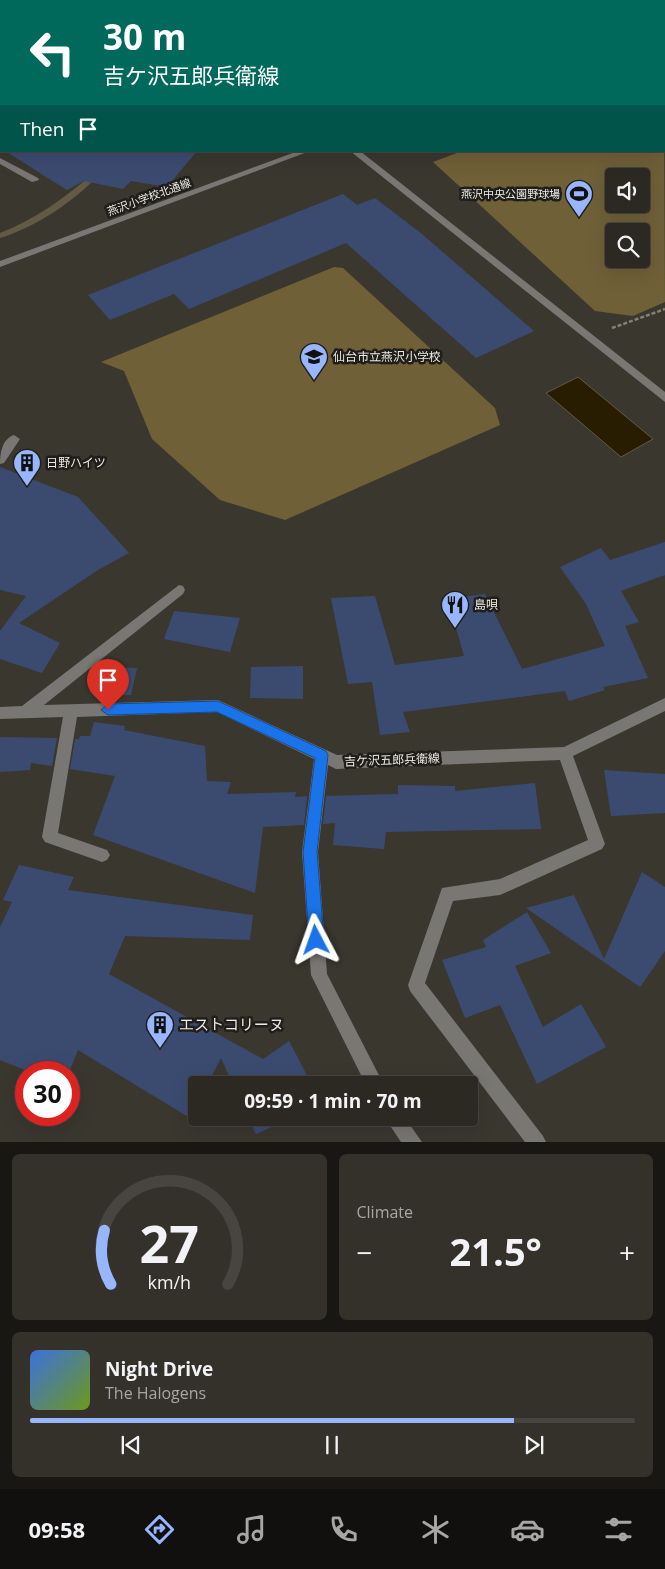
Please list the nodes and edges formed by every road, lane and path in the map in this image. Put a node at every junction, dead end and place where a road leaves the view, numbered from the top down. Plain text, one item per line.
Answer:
1 (303, 152) edge
2 (355, 152) edge
3 (0, 161) edge
4 (35, 180) dead end
5 (0, 264) edge
6 (665, 398) edge
7 (14, 439) dead end
8 (0, 460) edge
9 (178, 590) dead end
10 (665, 704) edge
11 (71, 710) junction
12 (25, 712) junction
13 (0, 713) edge
14 (565, 753) junction
15 (322, 755) junction
16 (102, 855) dead end
17 (370, 1076) edge
18 (401, 1126) edge
19 (414, 1142) edge
20 (537, 1142) edge

1 - 5 street, 燕沢小学校北通線
2 - 6 street
3 - 4 street
7 - 8 street
9 - 12 street
10 - 14 street, 吉ケ沢五郎兵衛線
11 - 12 street, 吉ケ沢五郎兵衛線
11 - 15 street, 吉ケ沢五郎兵衛線
11 - 16 street
12 - 13 street, 吉ケ沢五郎兵衛線
14 - 15 street, 吉ケ沢五郎兵衛線
14 - 20 street
15 - 17 street
18 - 19 street

